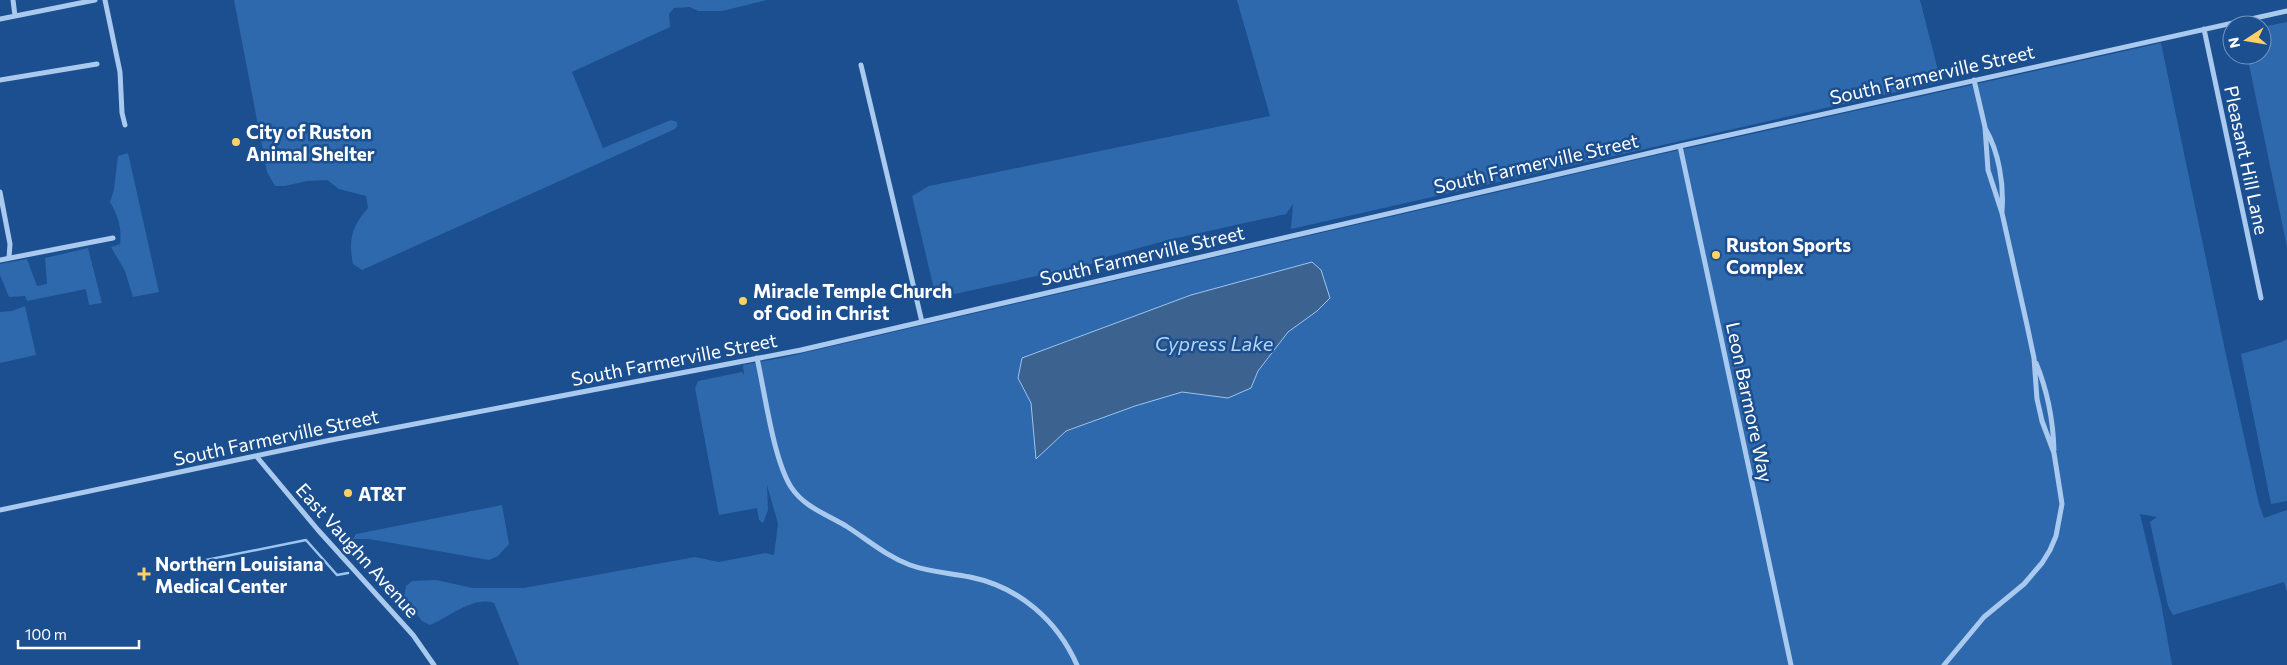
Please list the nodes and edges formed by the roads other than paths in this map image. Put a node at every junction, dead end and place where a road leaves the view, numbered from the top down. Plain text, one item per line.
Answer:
1 (13, 0) edge
2 (95, 0) edge
3 (105, 0) edge
4 (2287, 11) edge
5 (15, 16) junction
6 (0, 19) edge
7 (2204, 29) junction
8 (97, 64) dead end
9 (861, 65) dead end
10 (0, 80) edge
11 (1974, 80) junction
12 (125, 125) dead end
13 (1985, 128) junction
14 (1680, 146) junction
15 (0, 192) edge
16 (2002, 213) junction
17 (113, 238) dead end
18 (9, 258) junction
19 (0, 260) edge
20 (2261, 298) dead end
21 (922, 322) junction
22 (758, 358) junction
23 (2034, 358) junction
24 (2054, 453) junction
25 (257, 457) junction
26 (0, 510) edge
27 (434, 665) edge
28 (1078, 665) edge
29 (1791, 665) edge
30 (1944, 665) edge

1 - 5 street
2 - 5 street
3 - 12 street
4 - 7 street, South Farmerville Street
5 - 6 street
7 - 11 street, South Farmerville Street
7 - 20 street, Pleasant Hill Lane
8 - 10 street
9 - 21 street
11 - 13 street
11 - 14 street, South Farmerville Street
13 - 16 street
13 - 16 street
14 - 21 street, South Farmerville Street
14 - 29 street, Leon Barmore Way
15 - 18 street
16 - 23 street
17 - 18 street
18 - 19 street
21 - 22 street, South Farmerville Street
22 - 25 street, South Farmerville Street
22 - 28 street
23 - 24 street
23 - 24 street
24 - 30 street
25 - 26 street, South Farmerville Street
25 - 27 street, East Vaughn Avenue

